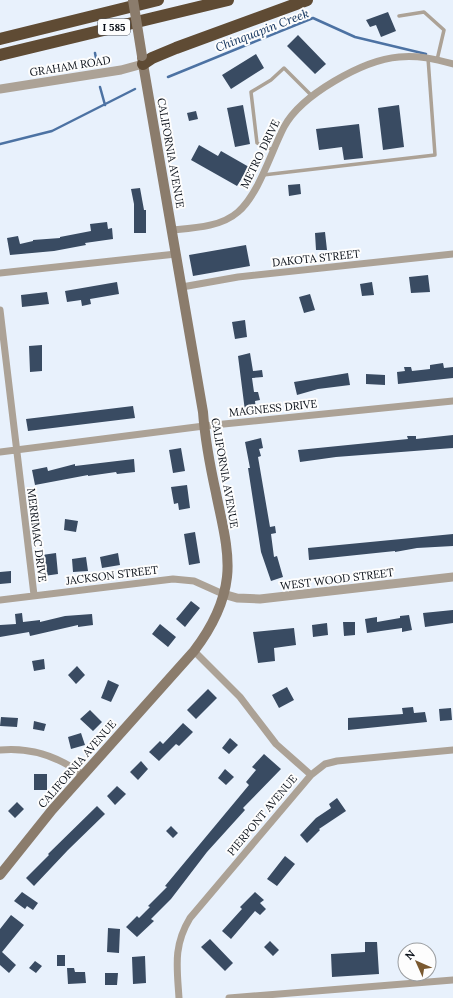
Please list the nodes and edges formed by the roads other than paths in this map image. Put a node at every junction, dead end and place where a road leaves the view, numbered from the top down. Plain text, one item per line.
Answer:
1 (133, 0) edge
2 (158, 0) edge
3 (228, 0) edge
4 (306, 0) edge
5 (399, 16) dead end
6 (0, 39) edge
7 (0, 54) edge
8 (427, 57) junction
9 (142, 60) junction
10 (437, 60) junction
11 (453, 64) edge
12 (0, 89) edge
13 (312, 96) junction
14 (273, 150) junction
15 (261, 175) junction
16 (172, 230) junction
17 (176, 254) junction
18 (453, 254) edge
19 (0, 273) edge
20 (182, 287) junction
21 (0, 310) edge
22 (453, 401) edge
23 (204, 426) junction
24 (16, 450) junction
25 (0, 452) edge
26 (453, 577) edge
27 (223, 594) junction
28 (34, 595) junction
29 (0, 600) edge
30 (194, 651) junction
31 (0, 750) edge
32 (453, 750) edge
33 (83, 775) junction
34 (311, 775) junction
35 (0, 875) edge
36 (453, 980) edge
37 (179, 998) edge
38 (229, 998) edge

1 - 9 main road, CALIFORNIA AVENUE, bridge
2 - 6 highway, I 585
3 - 7 highway, I 585
4 - 9 highway
5 - 10 lane
8 - 10 street, METRO DRIVE
8 - 13 street, METRO DRIVE
8 - 15 lane
9 - 12 street, GRAHAM ROAD
9 - 16 main road, CALIFORNIA AVENUE
10 - 11 street, METRO DRIVE
13 - 14 street, METRO DRIVE
13 - 14 lane
14 - 15 street, METRO DRIVE
15 - 16 street, METRO DRIVE
16 - 17 main road, CALIFORNIA AVENUE
17 - 19 street
17 - 20 main road, CALIFORNIA AVENUE
18 - 20 street, DAKOTA STREET
20 - 23 main road, CALIFORNIA AVENUE
21 - 24 street, MERRIMAC DRIVE
22 - 23 street, MAGNESS DRIVE
23 - 24 street, MAGNESS DRIVE
23 - 27 main road, CALIFORNIA AVENUE
24 - 25 street, MAGNESS DRIVE
24 - 28 street, MERRIMAC DRIVE
26 - 27 street, WEST WOOD STREET
27 - 28 street, JACKSON STREET
27 - 30 main road, CALIFORNIA AVENUE
28 - 29 street, JACKSON STREET
30 - 33 main road, CALIFORNIA AVENUE
30 - 34 street
31 - 33 street
32 - 34 street, PIERPONT AVENUE
33 - 35 main road, CALIFORNIA AVENUE
34 - 37 street, PIERPONT AVENUE
36 - 38 street

